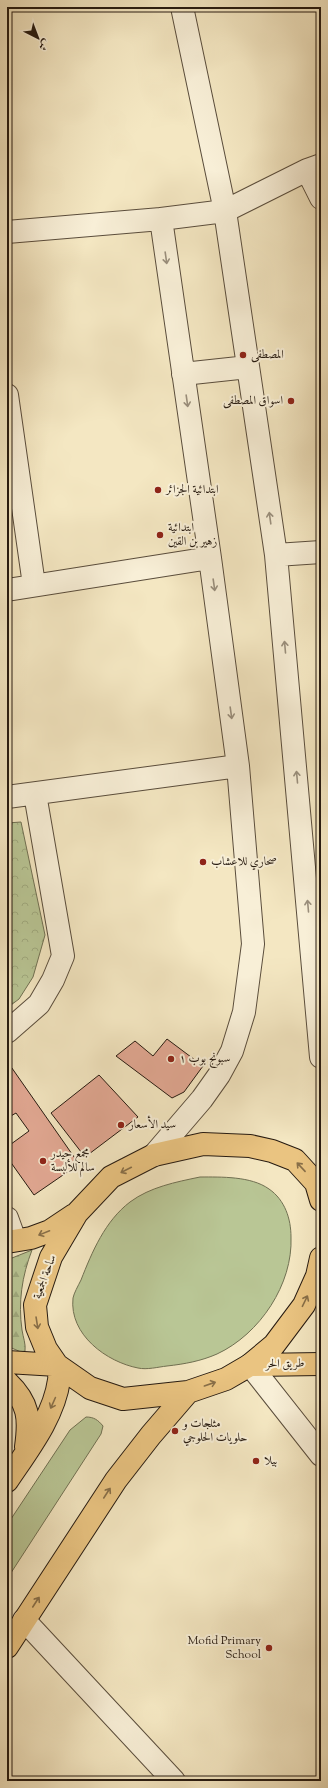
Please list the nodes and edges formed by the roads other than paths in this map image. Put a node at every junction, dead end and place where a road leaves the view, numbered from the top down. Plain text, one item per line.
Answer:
1 (182, 7) edge
2 (314, 168) edge
3 (321, 198) edge
4 (225, 211) junction
5 (160, 220) junction
6 (7, 232) edge
7 (248, 367) junction
8 (183, 374) junction
9 (7, 395) edge
10 (9, 423) edge
11 (321, 552) edge
12 (276, 555) junction
13 (210, 558) junction
14 (34, 585) junction
15 (7, 590) edge
16 (238, 766) junction
17 (35, 794) junction
18 (7, 797) edge
19 (312, 849) edge
20 (7, 1032) edge
21 (321, 1057) edge
22 (154, 1155) junction
23 (321, 1200) edge
24 (77, 1213) junction
25 (7, 1218) edge
26 (11, 1241) edge
27 (321, 1258) edge
28 (7, 1362) edge
29 (321, 1364) edge
30 (57, 1365) junction
31 (250, 1365) junction
32 (7, 1382) edge
33 (188, 1392) junction
34 (24, 1454) junction
35 (321, 1455) edge
36 (7, 1481) edge
37 (24, 1620) junction
38 (7, 1647) edge
39 (154, 1773) edge
40 (174, 1781) edge

1 - 4 street
2 - 3 street
2 - 4 street
4 - 5 street
4 - 7 street
5 - 6 street
5 -> 8 street
7 - 8 street
12 -> 7 street
8 -> 13 street
9 - 10 street
10 - 14 street
11 - 12 street
19 -> 12 street
13 - 14 street
13 -> 16 street
14 - 15 street
16 - 17 street
16 - 22 street
17 - 18 street
17 - 20 street
21 -> 19 street
23 -> 22 main road, ساحة الجمعية
22 -> 24 main road, ساحة الجمعية
24 -> 26 main road
24 -> 30 main road, ساحة الجمعية
25 - 26 street
31 -> 27 main road, ساحة الجمعية
28 - 30 main road
29 - 31 main road, طريق الحر
30 - 33 main road, ساحة الجمعية
30 -> 34 main road
33 -> 31 main road, ساحة الجمعية
31 - 35 street
32 - 34 main road
37 -> 33 main road
34 - 36 main road
37 - 38 main road
37 - 39 street
39 - 40 street

